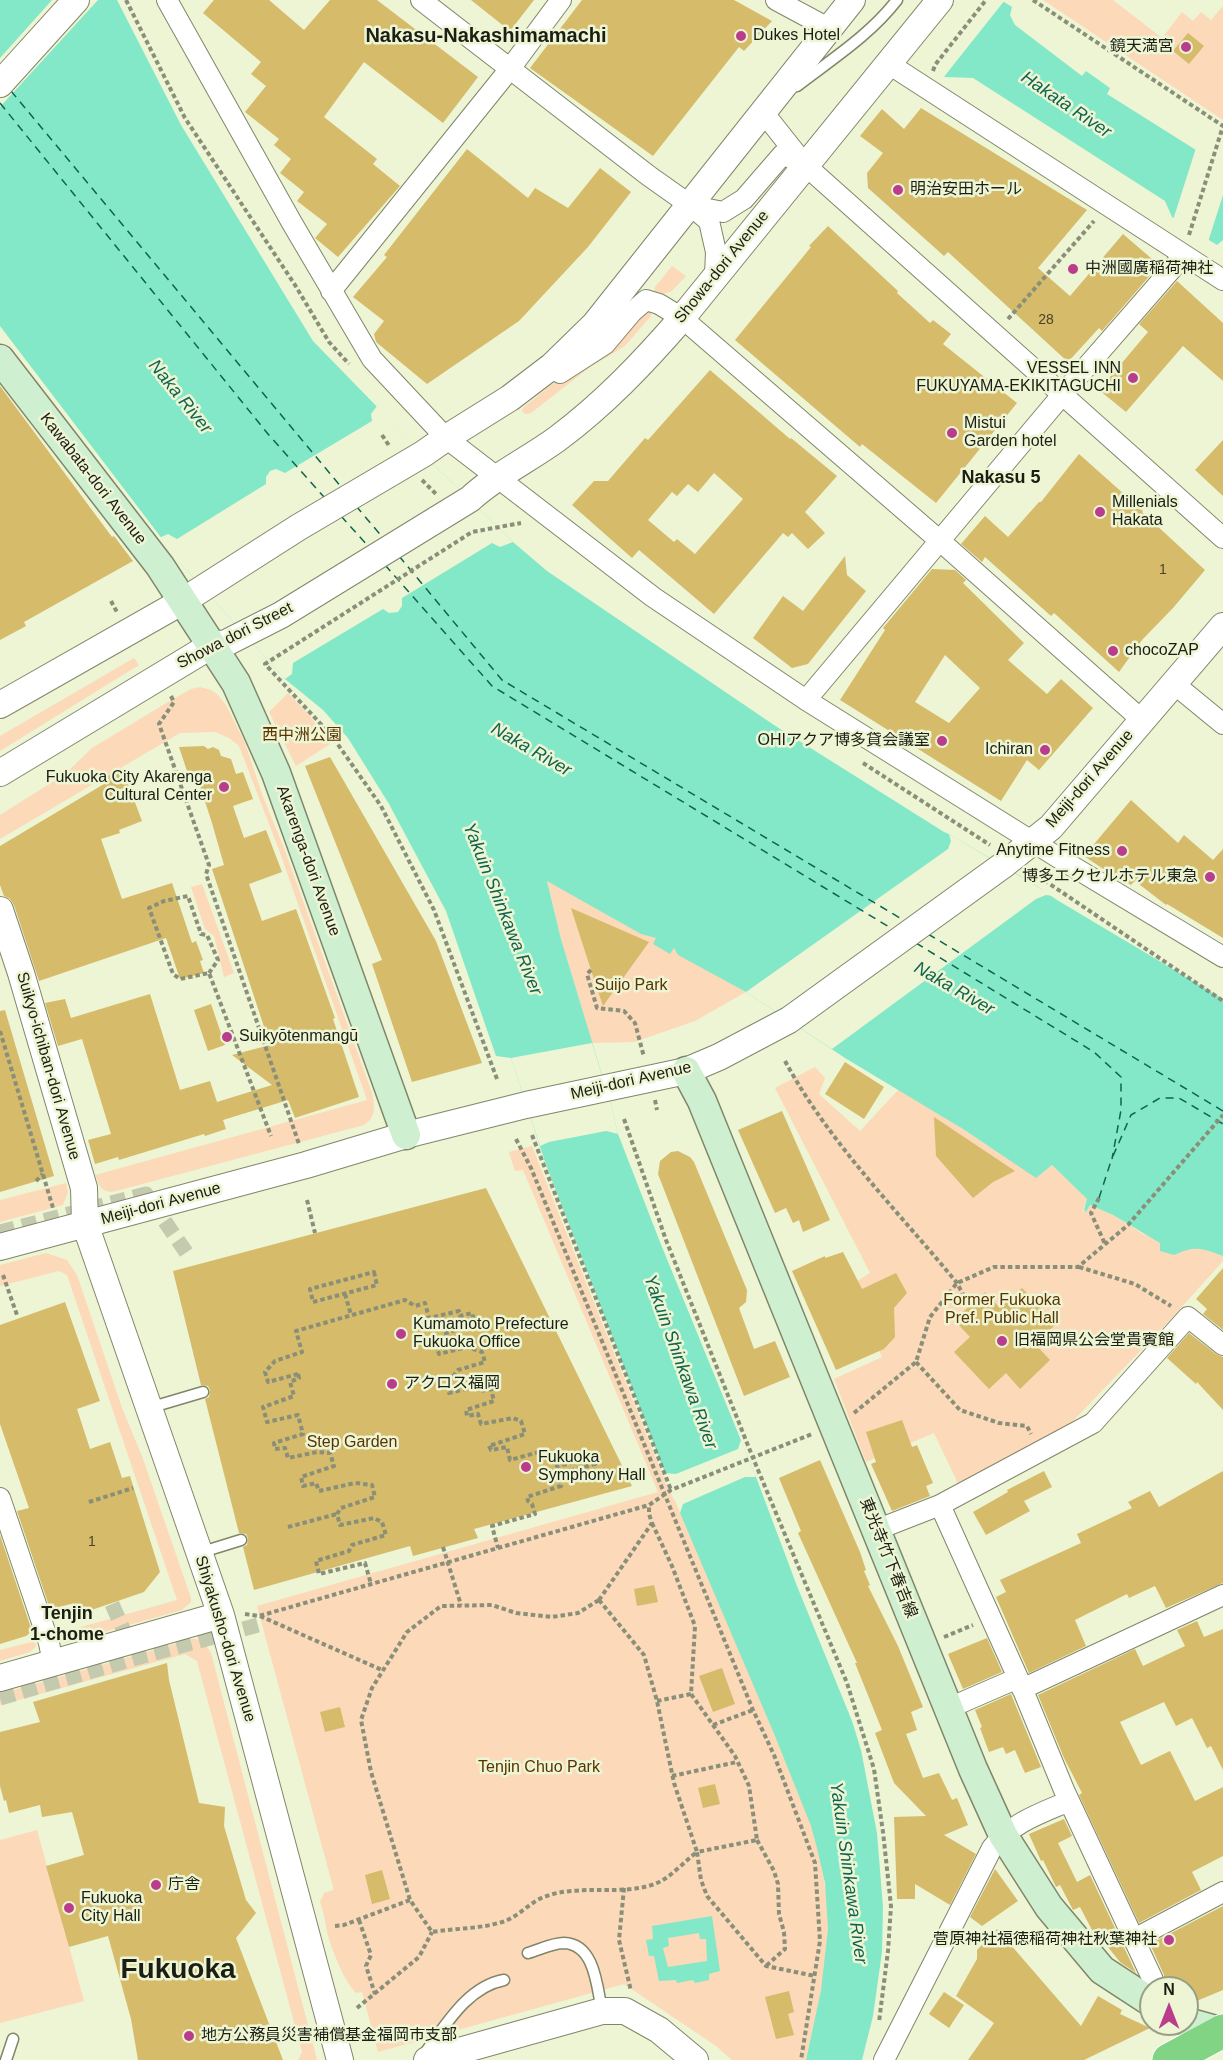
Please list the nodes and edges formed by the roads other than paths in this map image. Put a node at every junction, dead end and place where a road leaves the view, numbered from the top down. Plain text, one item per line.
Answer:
1 (76, 0) edge
2 (166, 0) edge
3 (421, 0) edge
4 (561, 0) edge
5 (776, 0) edge
6 (897, 0) edge
7 (940, 0) edge
8 (841, 14) edge
9 (894, 57) junction
10 (509, 69) junction
11 (0, 84) edge
12 (780, 90) junction
13 (763, 112) junction
14 (805, 165) junction
15 (690, 205) junction
16 (1186, 247) junction
17 (715, 275) junction
18 (1223, 280) edge
19 (331, 291) junction
20 (682, 318) junction
21 (0, 359) edge
22 (552, 366) junction
23 (1062, 395) junction
24 (446, 438) junction
25 (497, 479) junction
26 (460, 504) joint
27 (1223, 538) edge
28 (939, 540) junction
29 (193, 594) junction
30 (1223, 626) edge
31 (212, 645) junction
32 (1173, 684) junction
33 (806, 700) junction
34 (0, 705) edge
35 (1142, 720) junction
36 (1223, 724) edge
37 (0, 773) edge
38 (1032, 841) junction
39 (0, 910) edge
40 (1223, 957) edge
41 (686, 1071) junction
42 (406, 1135) junction
43 (85, 1224) junction
44 (0, 1247) edge
45 (1223, 1345) edge
46 (203, 1392) dead end
47 (149, 1408) junction
48 (0, 1498) edge
49 (940, 1505) junction
50 (876, 1530) junction
51 (241, 1540) dead end
52 (200, 1553) junction
53 (1223, 1595) edge
54 (221, 1615) junction
55 (53, 1662) junction
56 (0, 1678) edge
57 (1020, 1684) junction
58 (949, 1707) junction
59 (1069, 1801) junction
60 (1003, 1835) junction
61 (1223, 1892) edge
62 (1134, 1939) junction
63 (528, 1953) dead end
64 (1151, 1976) edge
65 (504, 1980) dead end
66 (1139, 1994) edge
67 (613, 2011) junction
68 (1199, 2025) edge
69 (1223, 2032) edge
70 (13, 2039) dead end
71 (6, 2060) edge
72 (340, 2060) edge
73 (421, 2060) edge
74 (427, 2060) edge
75 (695, 2060) edge
76 (884, 2060) edge
77 (1169, 2060) edge

1 - 11 street
2 - 19 street
3 - 10 street
4 - 10 street
5 - 8 street
6 - 12 lane
7 - 9 street, Showa-dori Avenue
8 - 12 street
9 - 14 street, Showa-dori Avenue
9 - 16 street
10 - 15 street
10 - 19 street
12 - 13 street
13 - 14 street
13 - 15 street
14 - 15 street
14 - 17 street, Showa-dori Avenue
14 - 23 street
15 - 17 street
15 - 22 street
16 - 18 street
16 - 23 street
17 - 20 street, Showa-dori Avenue
19 - 24 street
20 - 22 street
20 - 25 street, Showa-dori Avenue
20 - 28 street
21 - 29 main road, Kawabata-dori Avenue
22 - 24 street
23 - 27 street
23 - 28 street
24 - 25 street
24 - 29 street
25 - 26 street, Showa-dori Avenue
25 - 33 street
26 - 31 street, Showa dori Street
28 - 33 street
28 - 35 street
29 - 31 main road, Akarenga-dori Avenue
29 - 34 street
30 - 32 street, Meiji-dori Avenue
31 - 37 street, Showa dori Street
31 - 42 main road, Akarenga-dori Avenue
32 - 35 street, Meiji-dori Avenue
32 - 36 street
33 - 38 street
35 - 38 street, Meiji-dori Avenue
38 - 40 street
38 - 41 street, Meiji-dori Avenue
39 - 43 street, Suikyo-ichiban-dori Avenue
41 - 42 street, Meiji-dori Avenue
41 - 50 main road, 東光寺竹下春吉線
42 - 43 street, Meiji-dori Avenue
43 - 44 street, Meiji-dori Avenue
43 - 47 street, Shiyakusho-dori Avenue
45 - 49 street
46 - 47 lane
47 - 52 street, Shiyakusho-dori Avenue
48 - 55 street
49 - 50 street
49 - 57 street
50 - 58 main road, 東光寺竹下春吉線
51 - 52 lane
52 - 54 street, Shiyakusho-dori Avenue
53 - 57 street
54 - 55 street
54 - 72 street, Shiyakusho-dori Avenue
55 - 56 street
57 - 58 street
57 - 59 street
58 - 60 main road, 東光寺竹下春吉線
59 - 60 street
59 - 62 street
60 - 66 main road, 東光寺竹下春吉線
60 - 76 street
61 - 62 street
62 - 64 street
63 - 67 lane
65 - 73 lane
67 - 74 street
67 - 75 street
68 - 69 main road
69 - 77 highway
70 - 71 lane

